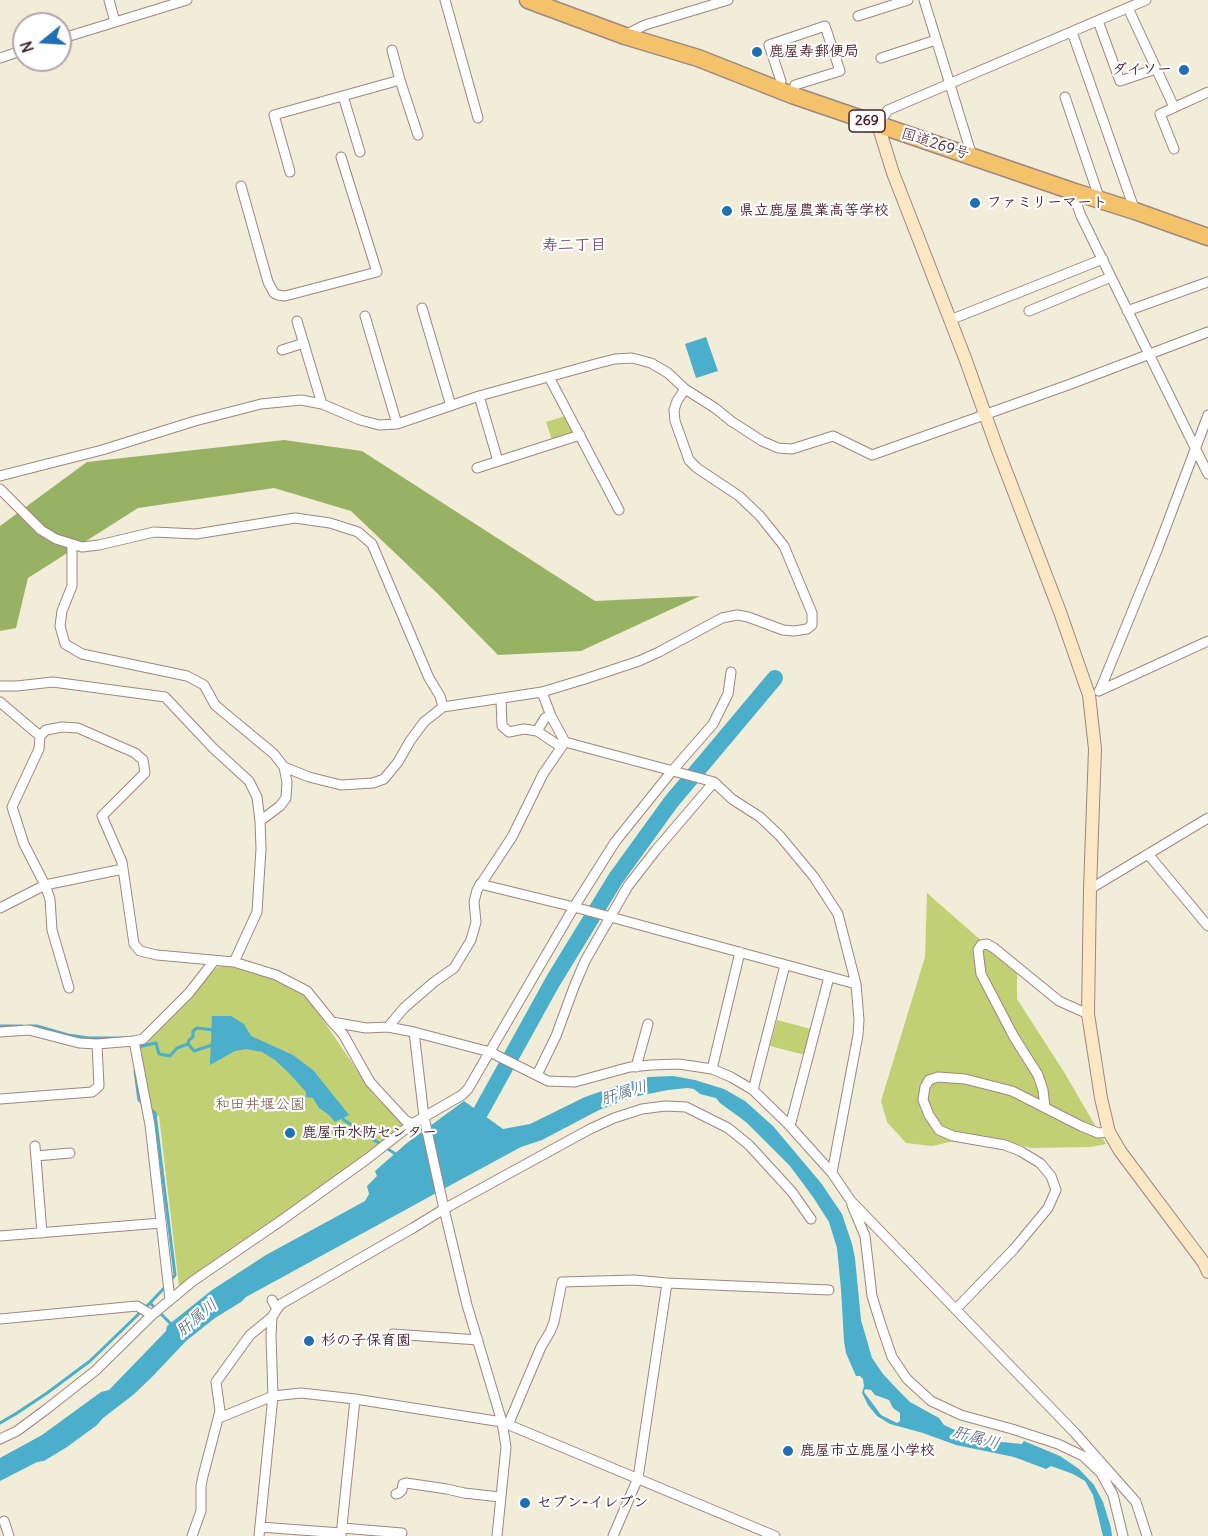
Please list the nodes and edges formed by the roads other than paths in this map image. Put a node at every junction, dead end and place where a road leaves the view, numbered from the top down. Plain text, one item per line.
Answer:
1 (109, 0) edge
2 (187, 0) edge
3 (445, 0) edge
4 (528, 0) edge
5 (728, 0) edge
6 (909, 0) edge
7 (924, 0) edge
8 (1146, 0) edge
9 (1128, 8) junction
10 (858, 16) dead end
11 (1098, 21) junction
12 (115, 22) junction
13 (1072, 32) junction
14 (72, 35) edge
15 (625, 36) junction
16 (936, 40) junction
17 (392, 51) dead end
18 (881, 58) dead end
19 (1156, 69) junction
20 (400, 80) junction
21 (950, 84) junction
22 (785, 92) junction
23 (1208, 92) edge
24 (343, 96) junction
25 (1065, 98) dead end
26 (1174, 108) junction
27 (478, 118) dead end
28 (878, 125) junction
29 (418, 135) dead end
30 (1174, 150) dead end
31 (360, 152) dead end
32 (972, 156) junction
33 (341, 157) dead end
34 (290, 172) dead end
35 (241, 186) dead end
36 (1075, 192) junction
37 (1100, 200) junction
38 (1135, 211) junction
39 (1208, 237) edge
40 (1103, 259) junction
41 (1111, 277) junction
42 (1208, 282) edge
43 (422, 308) dead end
44 (1029, 311) dead end
45 (1127, 311) junction
46 (365, 316) dead end
47 (950, 320) junction
48 (297, 321) dead end
49 (1208, 332) edge
50 (304, 343) junction
51 (282, 350) dead end
52 (1148, 354) junction
53 (549, 377) junction
54 (685, 389) junction
55 (479, 396) junction
56 (322, 404) junction
57 (452, 406) junction
58 (984, 415) junction
59 (1208, 415) edge
60 (397, 424) junction
61 (580, 435) junction
62 (1195, 447) junction
63 (498, 461) junction
64 (477, 468) dead end
65 (1208, 474) edge
66 (0, 476) edge
67 (0, 489) edge
68 (619, 510) dead end
69 (72, 544) junction
70 (1208, 641) edge
71 (731, 672) dead end
72 (0, 686) edge
73 (542, 692) junction
74 (1095, 693) junction
75 (501, 699) junction
76 (0, 702) edge
77 (443, 707) junction
78 (551, 716) junction
79 (537, 731) junction
80 (40, 736) junction
81 (563, 745) junction
82 (284, 767) junction
83 (673, 772) junction
84 (714, 782) junction
85 (1208, 818) edge
86 (260, 821) junction
87 (1148, 854) junction
88 (123, 869) junction
89 (480, 884) junction
90 (45, 885) junction
91 (1090, 889) junction
92 (574, 907) junction
93 (0, 908) edge
94 (610, 917) junction
95 (1208, 926) edge
96 (740, 952) junction
97 (214, 961) junction
98 (234, 962) junction
99 (785, 965) junction
100 (829, 977) junction
101 (856, 984) junction
102 (69, 988) dead end
103 (1088, 1014) junction
104 (332, 1022) junction
105 (648, 1024) dead end
106 (388, 1027) junction
107 (0, 1032) edge
108 (414, 1032) junction
109 (135, 1041) junction
110 (97, 1044) junction
111 (490, 1052) junction
112 (636, 1067) junction
113 (712, 1069) junction
114 (534, 1074) junction
115 (753, 1090) junction
116 (0, 1099) edge
117 (1045, 1107) junction
118 (425, 1120) junction
119 (412, 1124) junction
120 (790, 1126) junction
121 (1109, 1132) junction
122 (70, 1153) dead end
123 (832, 1173) junction
124 (851, 1201) junction
125 (444, 1209) junction
126 (811, 1219) dead end
127 (161, 1223) junction
128 (42, 1233) junction
129 (0, 1236) edge
130 (1208, 1272) edge
131 (667, 1283) junction
132 (829, 1290) dead end
133 (170, 1299) junction
134 (274, 1308) junction
135 (956, 1309) junction
136 (152, 1315) junction
137 (0, 1319) edge
138 (393, 1334) dead end
139 (478, 1340) junction
140 (273, 1396) junction
141 (355, 1399) junction
142 (219, 1418) junction
143 (505, 1423) junction
144 (0, 1439) edge
145 (638, 1479) junction
146 (396, 1494) dead end
147 (500, 1497) junction
148 (3, 1521) dead end
149 (259, 1531) edge
150 (341, 1532) edge
151 (402, 1533) dead end
152 (9, 1536) edge
153 (192, 1536) edge
154 (496, 1536) edge
155 (613, 1536) edge
156 (775, 1536) edge
157 (1124, 1536) edge
158 (1148, 1536) edge

1 - 12 street
2 - 12 street
3 - 27 street
4 - 15 highway, 国道269号 / 269
5 - 15 street
6 - 10 street
7 - 16 street
8 - 9 street
9 - 11 street
9 - 19 street
11 - 13 street
11 - 19 street
12 - 14 street
13 - 21 street
13 - 38 street
15 - 22 highway, 国道269号 / 269
16 - 18 street
16 - 21 street
17 - 20 street
19 - 26 street
20 - 24 street
20 - 29 street
21 - 28 street
21 - 32 street
22 - 22 street
22 - 28 highway, 国道269号 / 269
23 - 26 street
24 - 31 street
24 - 34 street
25 - 37 street
26 - 30 street
28 - 32 highway, 国道269号 / 269
28 - 47 street
32 - 36 highway, 国道269号 / 269
33 - 35 street
36 - 37 highway, 国道269号 / 269
36 - 40 street
37 - 38 highway, 国道269号 / 269
38 - 39 highway, 国道269号 / 269
40 - 41 street
40 - 47 street
41 - 44 street
41 - 45 street
42 - 45 street
43 - 57 street
45 - 52 street
46 - 60 street
47 - 58 street
48 - 50 street
49 - 52 street
50 - 51 street
50 - 56 street
52 - 58 street
52 - 62 street
53 - 54 street
53 - 55 street
53 - 61 street
54 - 58 street
54 - 73 street
55 - 57 street
55 - 63 street
56 - 60 street
56 - 66 street
57 - 60 street
58 - 74 street
59 - 62 street
61 - 63 street
61 - 68 street
62 - 65 street
62 - 74 street
63 - 64 street
67 - 69 street
69 - 77 street
69 - 82 street
70 - 74 street
71 - 83 street
72 - 86 street
73 - 75 street
73 - 78 street
74 - 91 street
75 - 77 street
75 - 79 street
76 - 80 street
77 - 82 street
78 - 79 street
78 - 81 street
79 - 81 street
80 - 88 street
80 - 90 street
81 - 83 street
81 - 89 street
82 - 86 street
83 - 84 street
83 - 92 street
84 - 94 street
84 - 101 street
85 - 87 street
86 - 98 street
87 - 91 street
87 - 95 street
88 - 90 street
88 - 97 street
89 - 92 street
89 - 106 street
90 - 93 street
90 - 102 street
91 - 103 street
92 - 94 street
92 - 111 street
94 - 96 street
94 - 114 street
96 - 99 street
96 - 113 street
97 - 98 street
97 - 109 street
98 - 104 street
99 - 100 street
99 - 115 street
100 - 101 street
100 - 120 street
101 - 123 street
103 - 117 street
103 - 121 street
104 - 106 street
104 - 119 street
105 - 112 street
106 - 108 street
107 - 110 street
108 - 111 street
108 - 118 street
109 - 110 street
109 - 127 street
110 - 116 street
111 - 114 street
111 - 118 street
112 - 113 street
112 - 114 street
113 - 115 street
115 - 120 street
117 - 121 street
117 - 135 street
118 - 119 street
118 - 125 street
119 - 133 street
120 - 123 street
121 - 130 street
122 - 128 street
123 - 124 street
124 - 135 street
124 - 157 street
125 - 126 street
125 - 134 street
125 - 139 street
127 - 128 street
127 - 133 street
128 - 129 street
131 - 132 street
131 - 143 street
131 - 145 street
133 - 136 street
134 - 140 street
134 - 142 street
135 - 158 street
136 - 137 street
136 - 144 street
138 - 139 street
139 - 143 street
140 - 141 street
140 - 142 street
140 - 149 street
141 - 143 street
141 - 150 street
142 - 153 street
143 - 145 street
143 - 147 street
145 - 155 street
145 - 156 street
146 - 147 street
147 - 154 street
148 - 152 street
149 - 150 street
150 - 151 street

